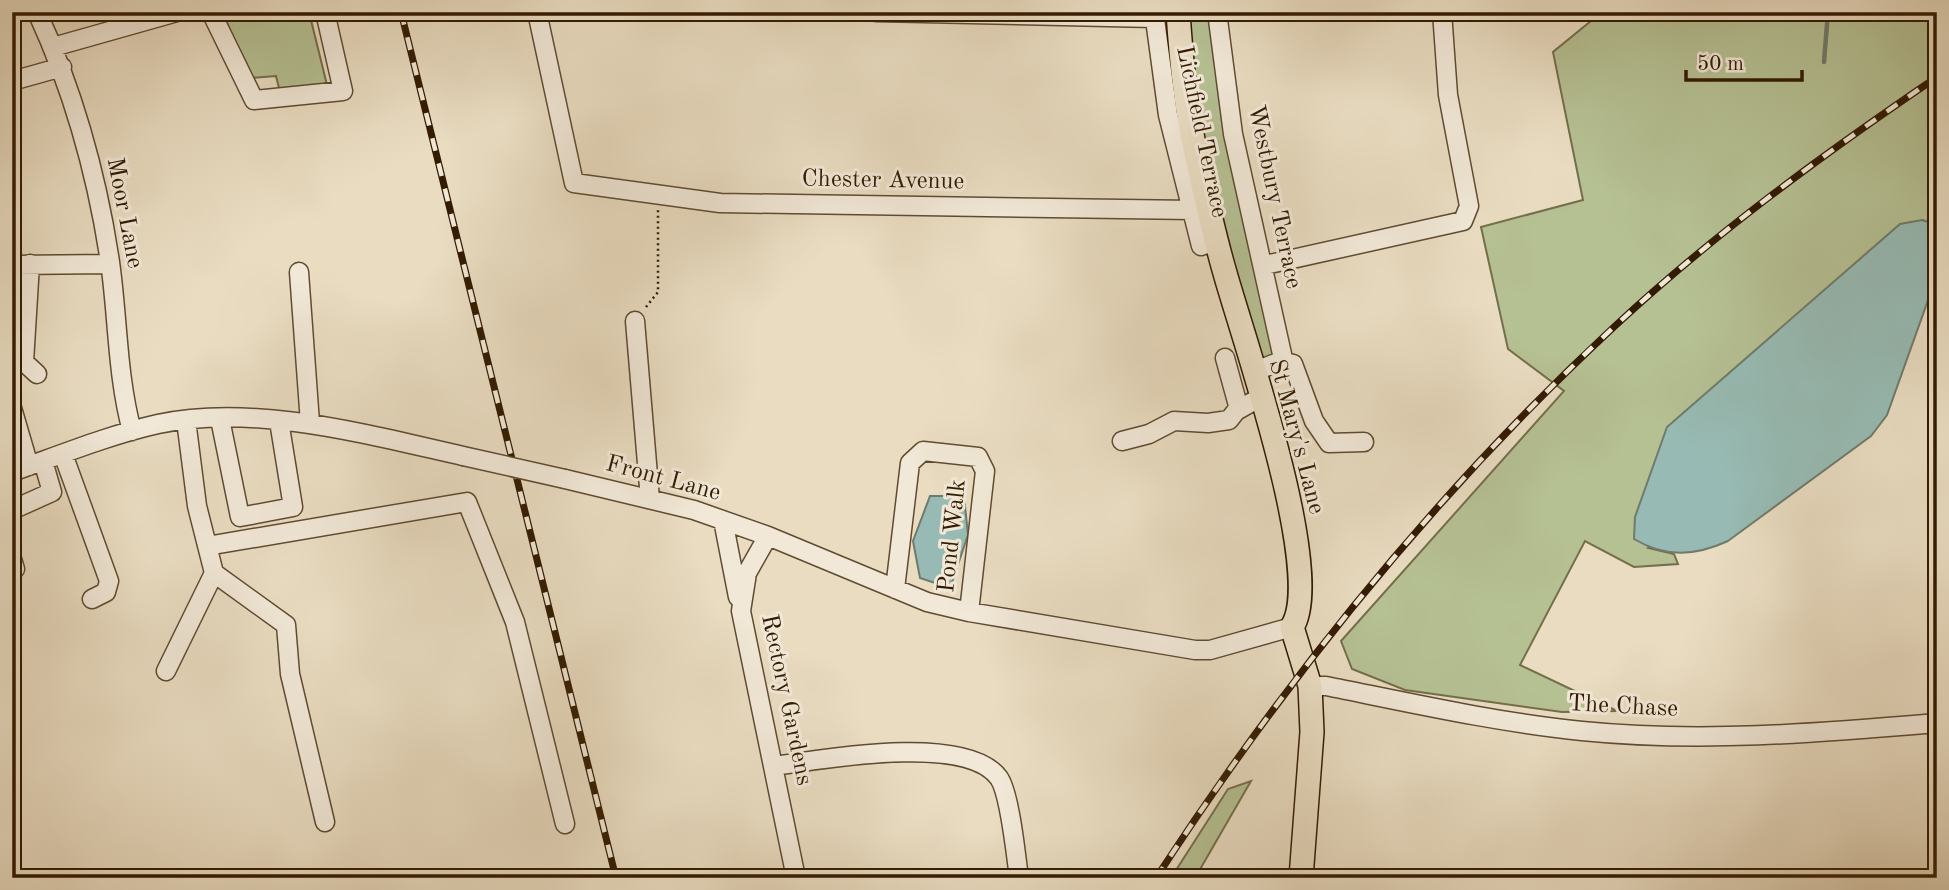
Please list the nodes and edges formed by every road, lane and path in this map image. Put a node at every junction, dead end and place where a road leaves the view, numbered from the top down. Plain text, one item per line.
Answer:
1 (37, 12) edge
2 (177, 12) edge
3 (211, 12) edge
4 (325, 12) edge
5 (537, 12) edge
6 (876, 12) edge
7 (1178, 12) edge
8 (1217, 12) edge
9 (1441, 12) edge
10 (1154, 15) edge
11 (53, 47) junction
12 (62, 67) junction
13 (12, 81) edge
14 (658, 192) junction
15 (1193, 210) junction
16 (1216, 242) junction
17 (21, 264) edge
18 (110, 264) junction
19 (1265, 265) junction
20 (299, 272) dead end
21 (635, 321) joint
22 (1226, 358) dead end
23 (1281, 361) junction
24 (1253, 372) junction
25 (37, 374) dead end
26 (1261, 397) junction
27 (12, 408) edge
28 (1239, 409) junction
29 (220, 419) junction
30 (186, 420) junction
31 (279, 421) junction
32 (310, 424) junction
33 (132, 431) junction
34 (1122, 441) dead end
35 (1364, 442) dead end
36 (63, 454) junction
37 (28, 467) edge
38 (650, 499) junction
39 (12, 510) edge
40 (723, 520) junction
41 (768, 536) junction
42 (207, 546) junction
43 (12, 559) edge
44 (12, 570) edge
45 (214, 573) junction
46 (895, 589) junction
47 (92, 599) dead end
48 (741, 611) junction
49 (969, 612) junction
50 (1292, 627) junction
51 (166, 671) dead end
52 (1310, 687) junction
53 (1937, 723) edge
54 (775, 766) junction
55 (325, 822) dead end
56 (565, 824) dead end
57 (796, 878) edge
58 (1019, 878) edge
59 (1301, 878) edge

1 - 11 street, Moor Lane
2 - 11 street
3 - 4 street
5 - 14 street, Chester Avenue
6 - 10 street
7 - 16 main road, St Mary's Lane
8 - 19 street, Westbury Terrace
9 - 19 street
10 - 15 street, Lichfield Terrace
11 - 12 street, Moor Lane
12 - 13 street
12 - 18 street, Moor Lane
14 - 15 street, Chester Avenue
14 - 21 path
15 - 16 street, Lichfield Terrace
16 - 24 main road, St Mary's Lane
17 - 18 street
17 - 25 street
18 - 33 street, Moor Lane
19 - 23 street, Westbury Terrace
20 - 32 street
21 - 38 street
22 - 28 street
23 - 24 street
23 - 35 street
24 - 26 main road, St Mary's Lane
26 - 28 street
26 - 50 main road, St Mary's Lane
27 - 37 street
28 - 34 street
29 - 30 street, Front Lane
29 - 31 street, Front Lane
29 - 31 street
30 - 33 street, Front Lane
30 - 42 street
31 - 32 street, Front Lane
32 - 38 street, Front Lane, bridge
33 - 36 street, Front Lane
36 - 37 street, Front Lane
36 - 47 street
37 - 39 street
38 - 40 street, Front Lane
40 - 41 street, Front Lane
40 - 48 street
41 - 46 street, Front Lane
41 - 48 street, Rectory Gardens
42 - 45 street
42 - 56 street
43 - 44 street
45 - 51 street
45 - 55 street
46 - 49 street, Front Lane
46 - 49 street, Pond Walk
48 - 54 street, Rectory Gardens
49 - 50 street, Front Lane
50 - 52 main road, St Mary's Lane
52 - 53 street, The Chase
52 - 59 main road, St Mary's Lane
54 - 57 street, Rectory Gardens
54 - 58 street

